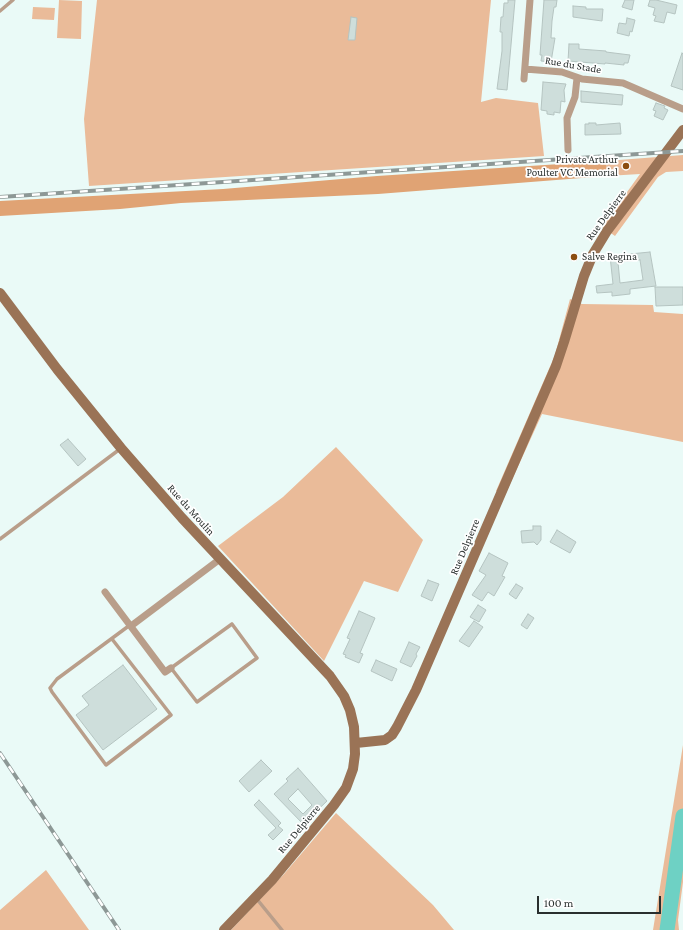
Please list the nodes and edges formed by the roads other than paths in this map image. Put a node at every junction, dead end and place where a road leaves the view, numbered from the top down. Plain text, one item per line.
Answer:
1 (13, 0) edge
2 (530, 0) edge
3 (0, 11) edge
4 (525, 69) junction
5 (524, 78) dead end
6 (576, 78) junction
7 (683, 109) edge
8 (683, 130) edge
9 (568, 150) dead end
10 (0, 293) edge
11 (121, 448) junction
12 (0, 539) edge
13 (220, 559) junction
14 (105, 592) dead end
15 (130, 625) junction
16 (112, 639) junction
17 (171, 668) junction
18 (356, 743) junction
19 (256, 897) junction
20 (224, 930) edge
21 (282, 930) edge

1 - 3 lane
2 - 4 street
4 - 5 street
4 - 6 street, Rue du Stade
6 - 7 street, Rue du Stade
6 - 9 street
8 - 18 street, Rue Delpierre
10 - 11 street, Rue du Moulin
11 - 12 lane
11 - 13 street, Rue du Moulin
13 - 15 street
13 - 18 street, Rue du Moulin
14 - 15 street
15 - 16 lane
15 - 17 street
16 - 16 lane
17 - 17 lane
18 - 19 street, Rue Delpierre
19 - 20 street, Rue Delpierre
19 - 21 lane

